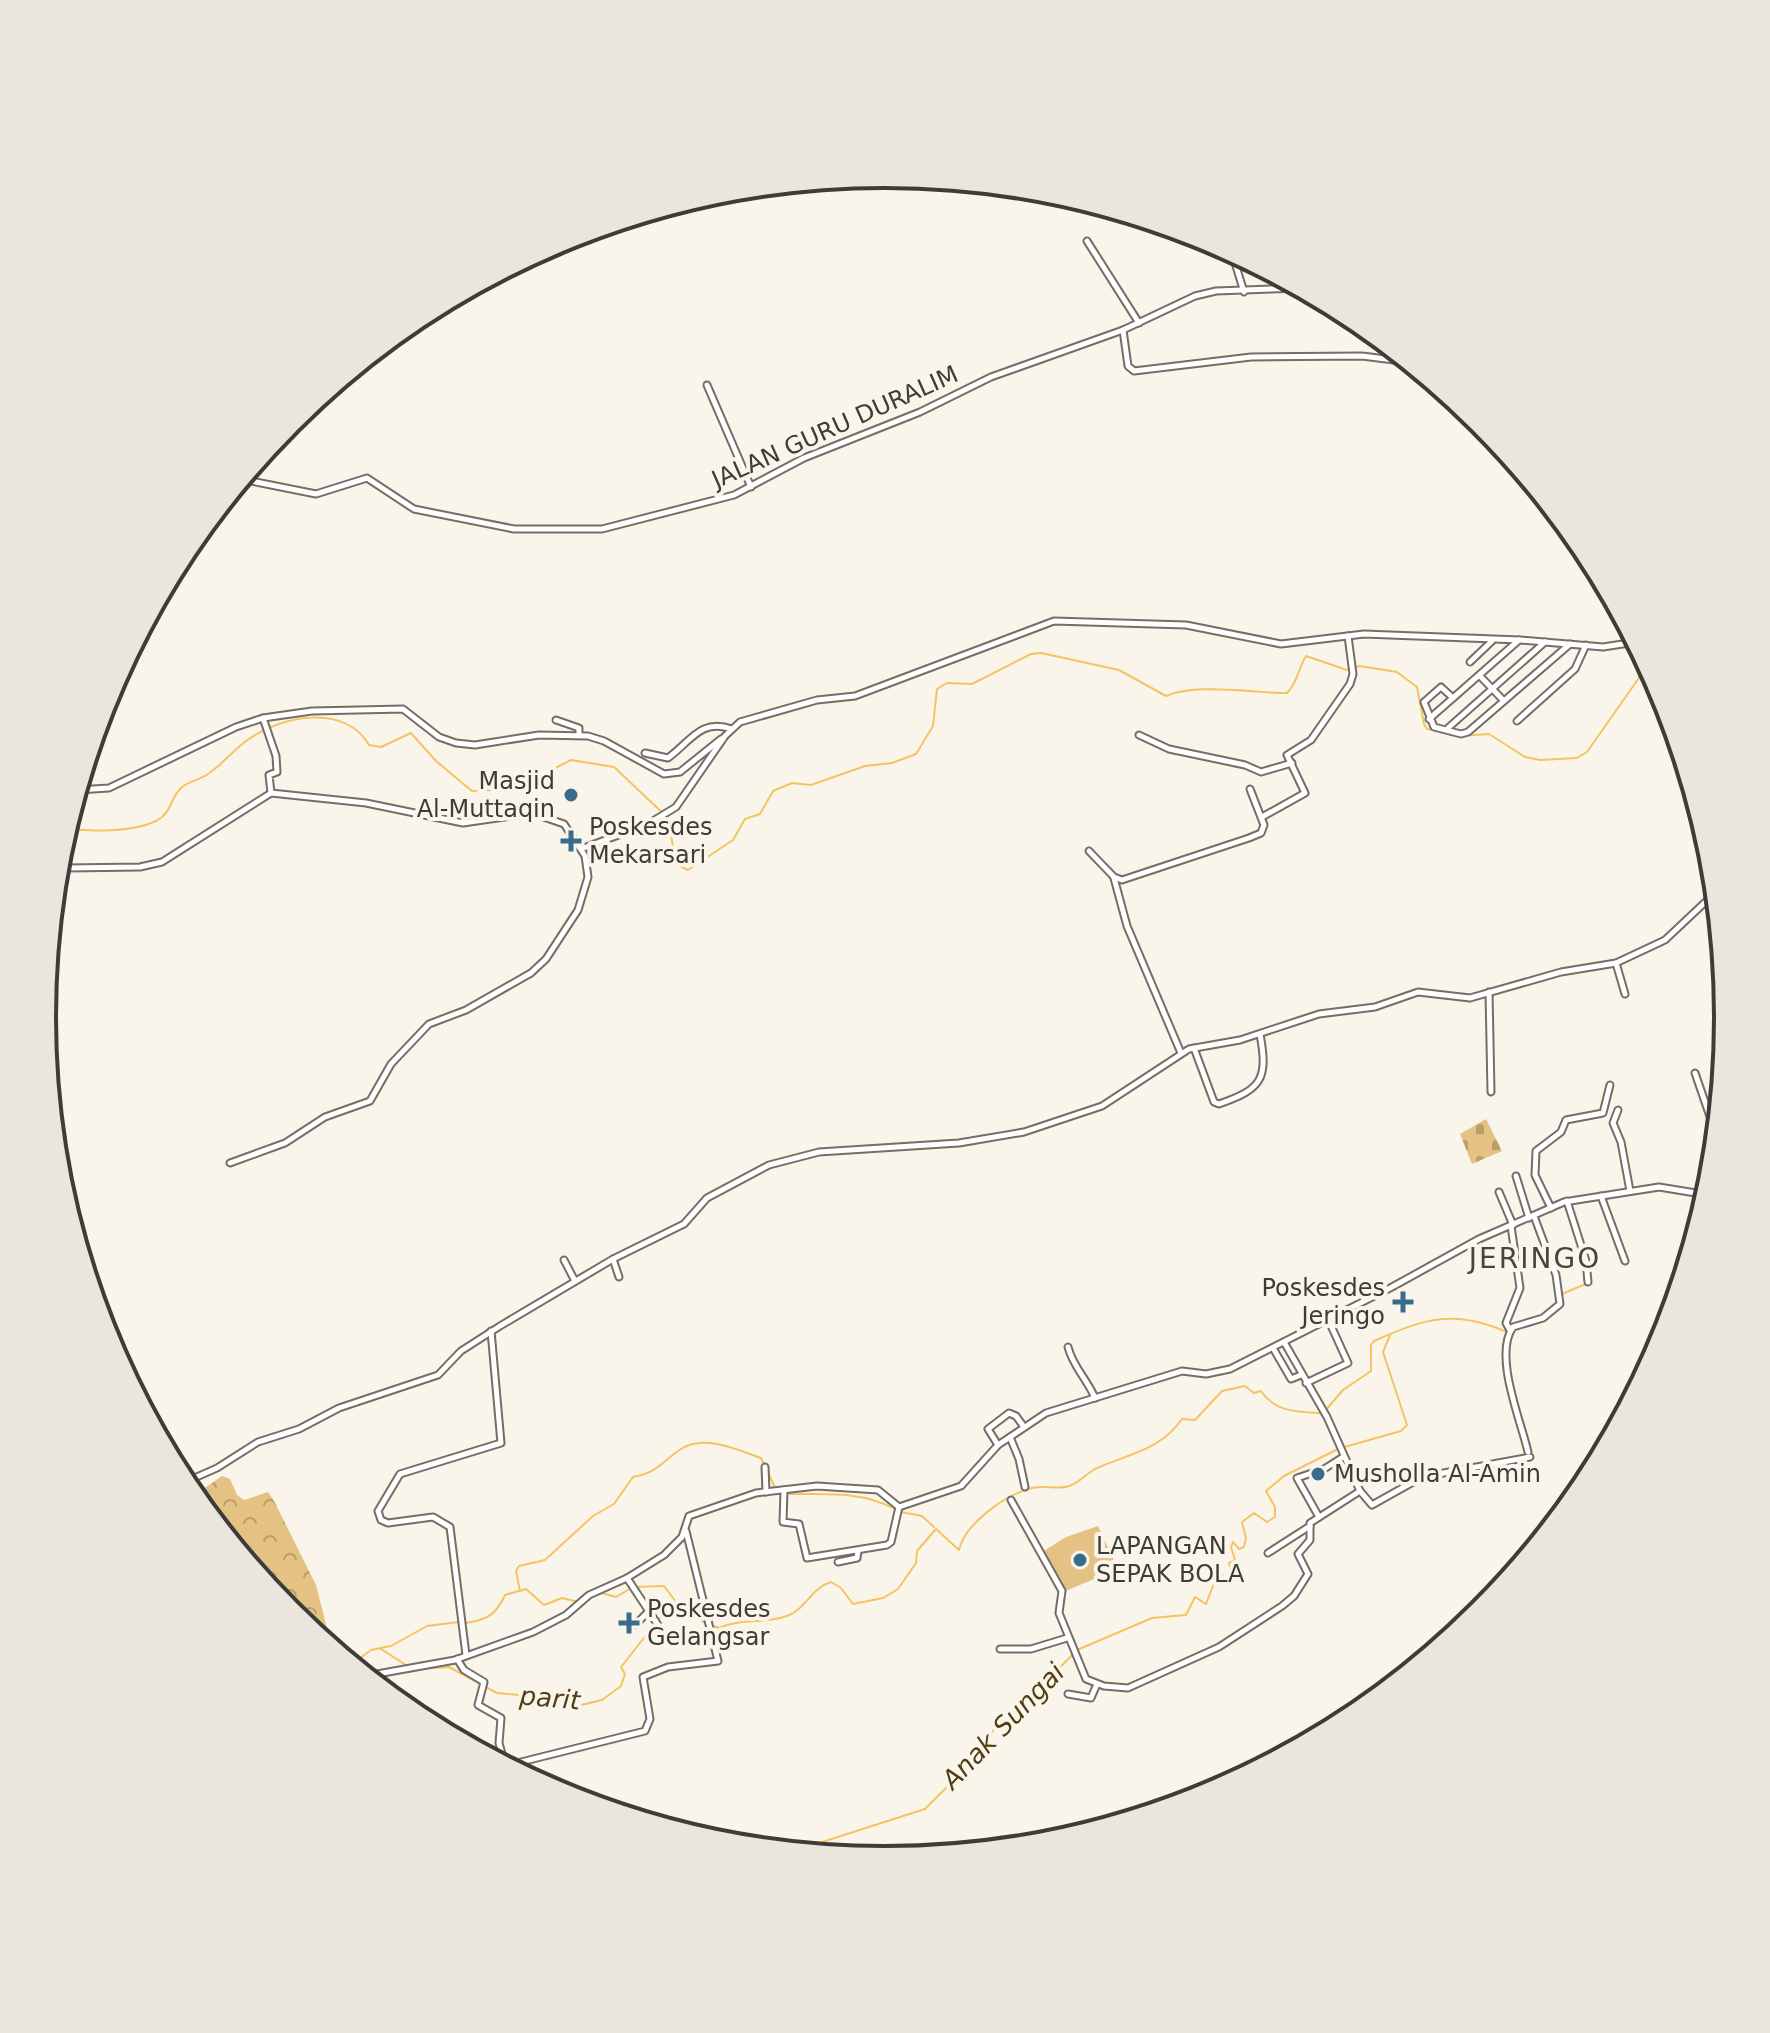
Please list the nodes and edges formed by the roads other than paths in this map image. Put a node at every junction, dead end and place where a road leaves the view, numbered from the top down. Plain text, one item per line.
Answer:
1 (1087, 241) dead end
2 (1236, 266) edge
3 (1282, 289) edge
4 (1244, 292) junction
5 (1139, 323) junction
6 (1123, 330) junction
7 (1391, 360) edge
8 (707, 385) dead end
9 (253, 481) edge
10 (751, 487) junction
11 (1348, 636) junction
12 (1493, 640) junction
13 (1520, 640) junction
14 (1545, 642) junction
15 (1570, 643) junction
16 (1586, 645) junction
17 (1626, 645) edge
18 (1470, 662) dead end
19 (1480, 676) junction
20 (1491, 688) junction
21 (1453, 698) junction
22 (1503, 700) junction
23 (263, 718) junction
24 (1429, 719) junction
25 (556, 720) dead end
26 (1517, 721) dead end
27 (1448, 728) junction
28 (732, 729) junction
29 (579, 735) junction
30 (1139, 735) dead end
31 (725, 736) junction
32 (645, 753) dead end
33 (1292, 763) junction
34 (88, 789) edge
35 (1250, 789) dead end
36 (271, 793) junction
37 (1262, 817) junction
38 (581, 849) junction
39 (1089, 851) dead end
40 (70, 868) edge
41 (1114, 877) junction
42 (1706, 902) edge
43 (1616, 963) junction
44 (1489, 992) junction
45 (1625, 994) dead end
46 (1260, 1034) junction
47 (1194, 1048) junction
48 (1181, 1053) junction
49 (1695, 1073) dead end
50 (1610, 1085) dead end
51 (1491, 1092) dead end
52 (1618, 1110) dead end
53 (1708, 1111) edge
54 (230, 1163) dead end
55 (1516, 1176) dead end
56 (1630, 1191) junction
57 (1499, 1192) dead end
58 (1695, 1193) edge
59 (1601, 1196) junction
60 (1567, 1201) junction
61 (1551, 1208) junction
62 (1532, 1217) junction
63 (1512, 1226) junction
64 (613, 1259) junction
65 (564, 1260) dead end
66 (1625, 1261) dead end
67 (619, 1277) dead end
68 (575, 1281) junction
69 (1588, 1282) dead end
70 (1328, 1319) junction
71 (1510, 1330) junction
72 (491, 1331) junction
73 (1284, 1342) junction
74 (1068, 1347) dead end
75 (1273, 1348) junction
76 (1301, 1375) junction
77 (1306, 1383) junction
78 (1095, 1398) junction
79 (1024, 1427) junction
80 (1010, 1437) junction
81 (998, 1445) junction
82 (1343, 1457) junction
83 (765, 1467) dead end
84 (196, 1477) edge
85 (1025, 1487) dead end
86 (1360, 1491) junction
87 (770, 1492) junction
88 (783, 1492) junction
89 (1011, 1500) dead end
90 (897, 1513) junction
91 (1319, 1517) junction
92 (1310, 1526) junction
93 (685, 1530) junction
94 (858, 1551) junction
95 (1268, 1553) dead end
96 (838, 1562) dead end
97 (629, 1581) junction
98 (649, 1611) junction
99 (636, 1624) dead end
100 (658, 1625) dead end
101 (1067, 1638) junction
102 (1000, 1649) dead end
103 (466, 1655) junction
104 (457, 1659) junction
105 (379, 1674) edge
106 (1097, 1684) junction
107 (1068, 1694) dead end
108 (501, 1751) edge
109 (522, 1762) edge

1 - 5 street
2 - 4 street
3 - 4 street, JALAN GURU DURALIM
4 - 5 street, JALAN GURU DURALIM
5 - 6 street, JALAN GURU DURALIM
6 - 7 street
6 - 10 street, JALAN GURU DURALIM
8 - 10 street
9 - 10 street, JALAN GURU DURALIM
11 - 12 street
11 - 28 street
11 - 33 street
12 - 13 street
12 - 18 street
13 - 14 street
13 - 19 street
14 - 15 street
14 - 20 street
15 - 16 street
15 - 22 street
16 - 17 street
16 - 26 street
19 - 20 street
19 - 21 street
20 - 22 street
20 - 27 street
21 - 24 street
21 - 24 street
22 - 27 street
23 - 29 street
23 - 34 street
23 - 36 street
24 - 27 street
25 - 29 street
28 - 31 street
28 - 32 street
29 - 31 street
30 - 33 street
31 - 38 street
33 - 37 street
35 - 37 street
36 - 38 street
36 - 40 street
37 - 41 street
38 - 54 street
39 - 41 street
41 - 48 street
42 - 43 street
43 - 44 street
43 - 45 street
44 - 46 street
44 - 51 street
46 - 47 street
46 - 47 street
47 - 48 street
48 - 64 street
49 - 53 street
50 - 61 street
52 - 56 street
55 - 62 street
56 - 58 street
56 - 59 street
57 - 63 street
59 - 60 street
59 - 66 street
60 - 61 street
60 - 69 street
61 - 62 street
62 - 63 street
62 - 71 street
63 - 70 street
63 - 71 street
64 - 67 street
64 - 68 street
65 - 68 street
68 - 72 street
70 - 73 street
70 - 77 street
71 - 86 street
72 - 84 street
72 - 103 street
73 - 75 street
73 - 76 street
74 - 78 street
75 - 76 street
75 - 78 street
76 - 77 street
77 - 82 street
78 - 79 street
79 - 80 street
79 - 81 street
80 - 81 street
80 - 85 street
81 - 90 street
82 - 86 street
82 - 91 street
83 - 87 street
86 - 91 street
87 - 88 street
87 - 93 street
88 - 90 street
88 - 94 street
89 - 101 street
90 - 94 street
91 - 92 street
92 - 95 street
92 - 106 street
93 - 97 street
93 - 109 street
94 - 96 street
97 - 98 street
97 - 103 street
98 - 99 street
98 - 100 street
101 - 102 street
101 - 106 street
103 - 104 street
104 - 105 street
104 - 108 street
106 - 107 street

